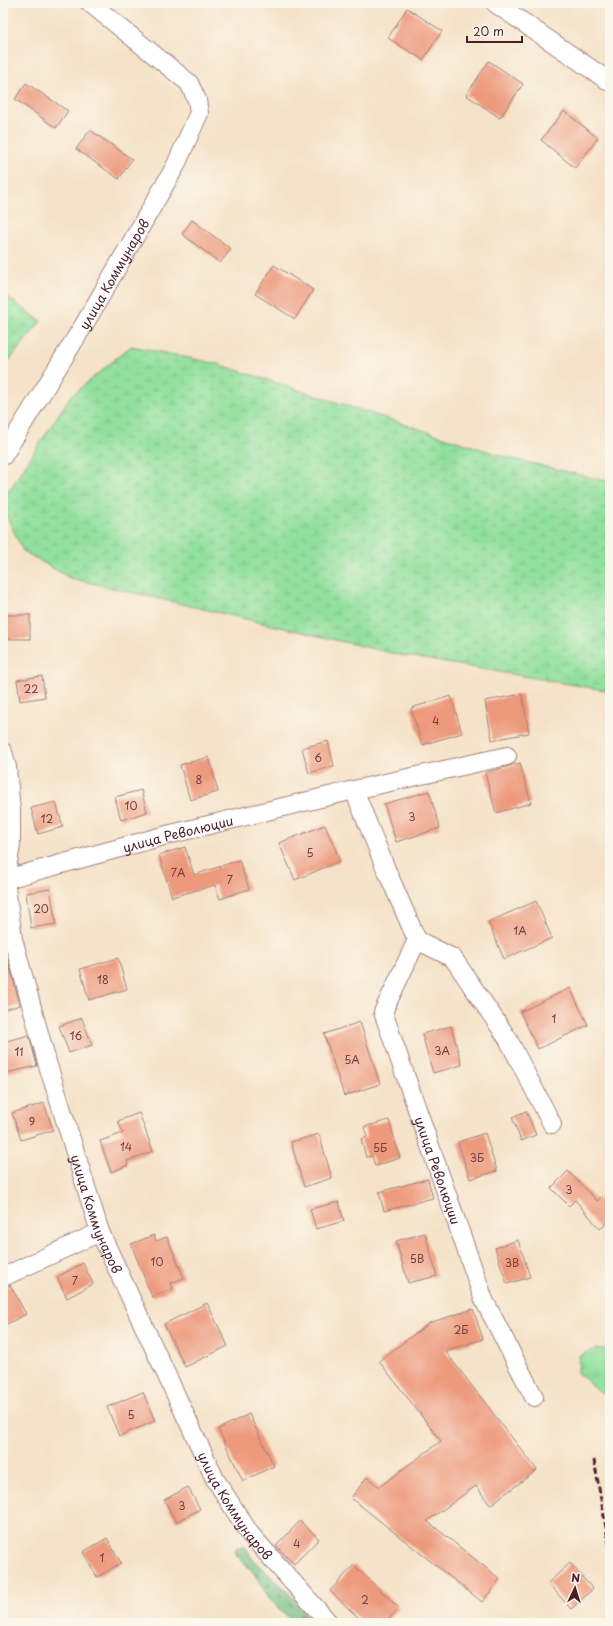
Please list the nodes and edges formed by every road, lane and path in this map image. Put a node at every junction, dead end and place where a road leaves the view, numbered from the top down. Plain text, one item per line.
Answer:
1 (90, 3) edge
2 (495, 3) edge
3 (610, 82) edge
4 (3, 456) edge
5 (3, 752) edge
6 (507, 756) dead end
7 (354, 790) junction
8 (4, 880) edge
9 (417, 940) junction
10 (552, 1124) dead end
11 (100, 1232) junction
12 (3, 1277) edge
13 (534, 1398) dead end
14 (329, 1623) edge

1 - 4 street, улица Коммунаров
2 - 3 street
5 - 8 street, улица Коммунаров
6 - 7 street, улица Революции
7 - 8 street, улица Революции
7 - 9 street
8 - 11 street, улица Коммунаров
9 - 10 street
9 - 13 street, улица Революции
11 - 12 street
11 - 14 street, улица Коммунаров

